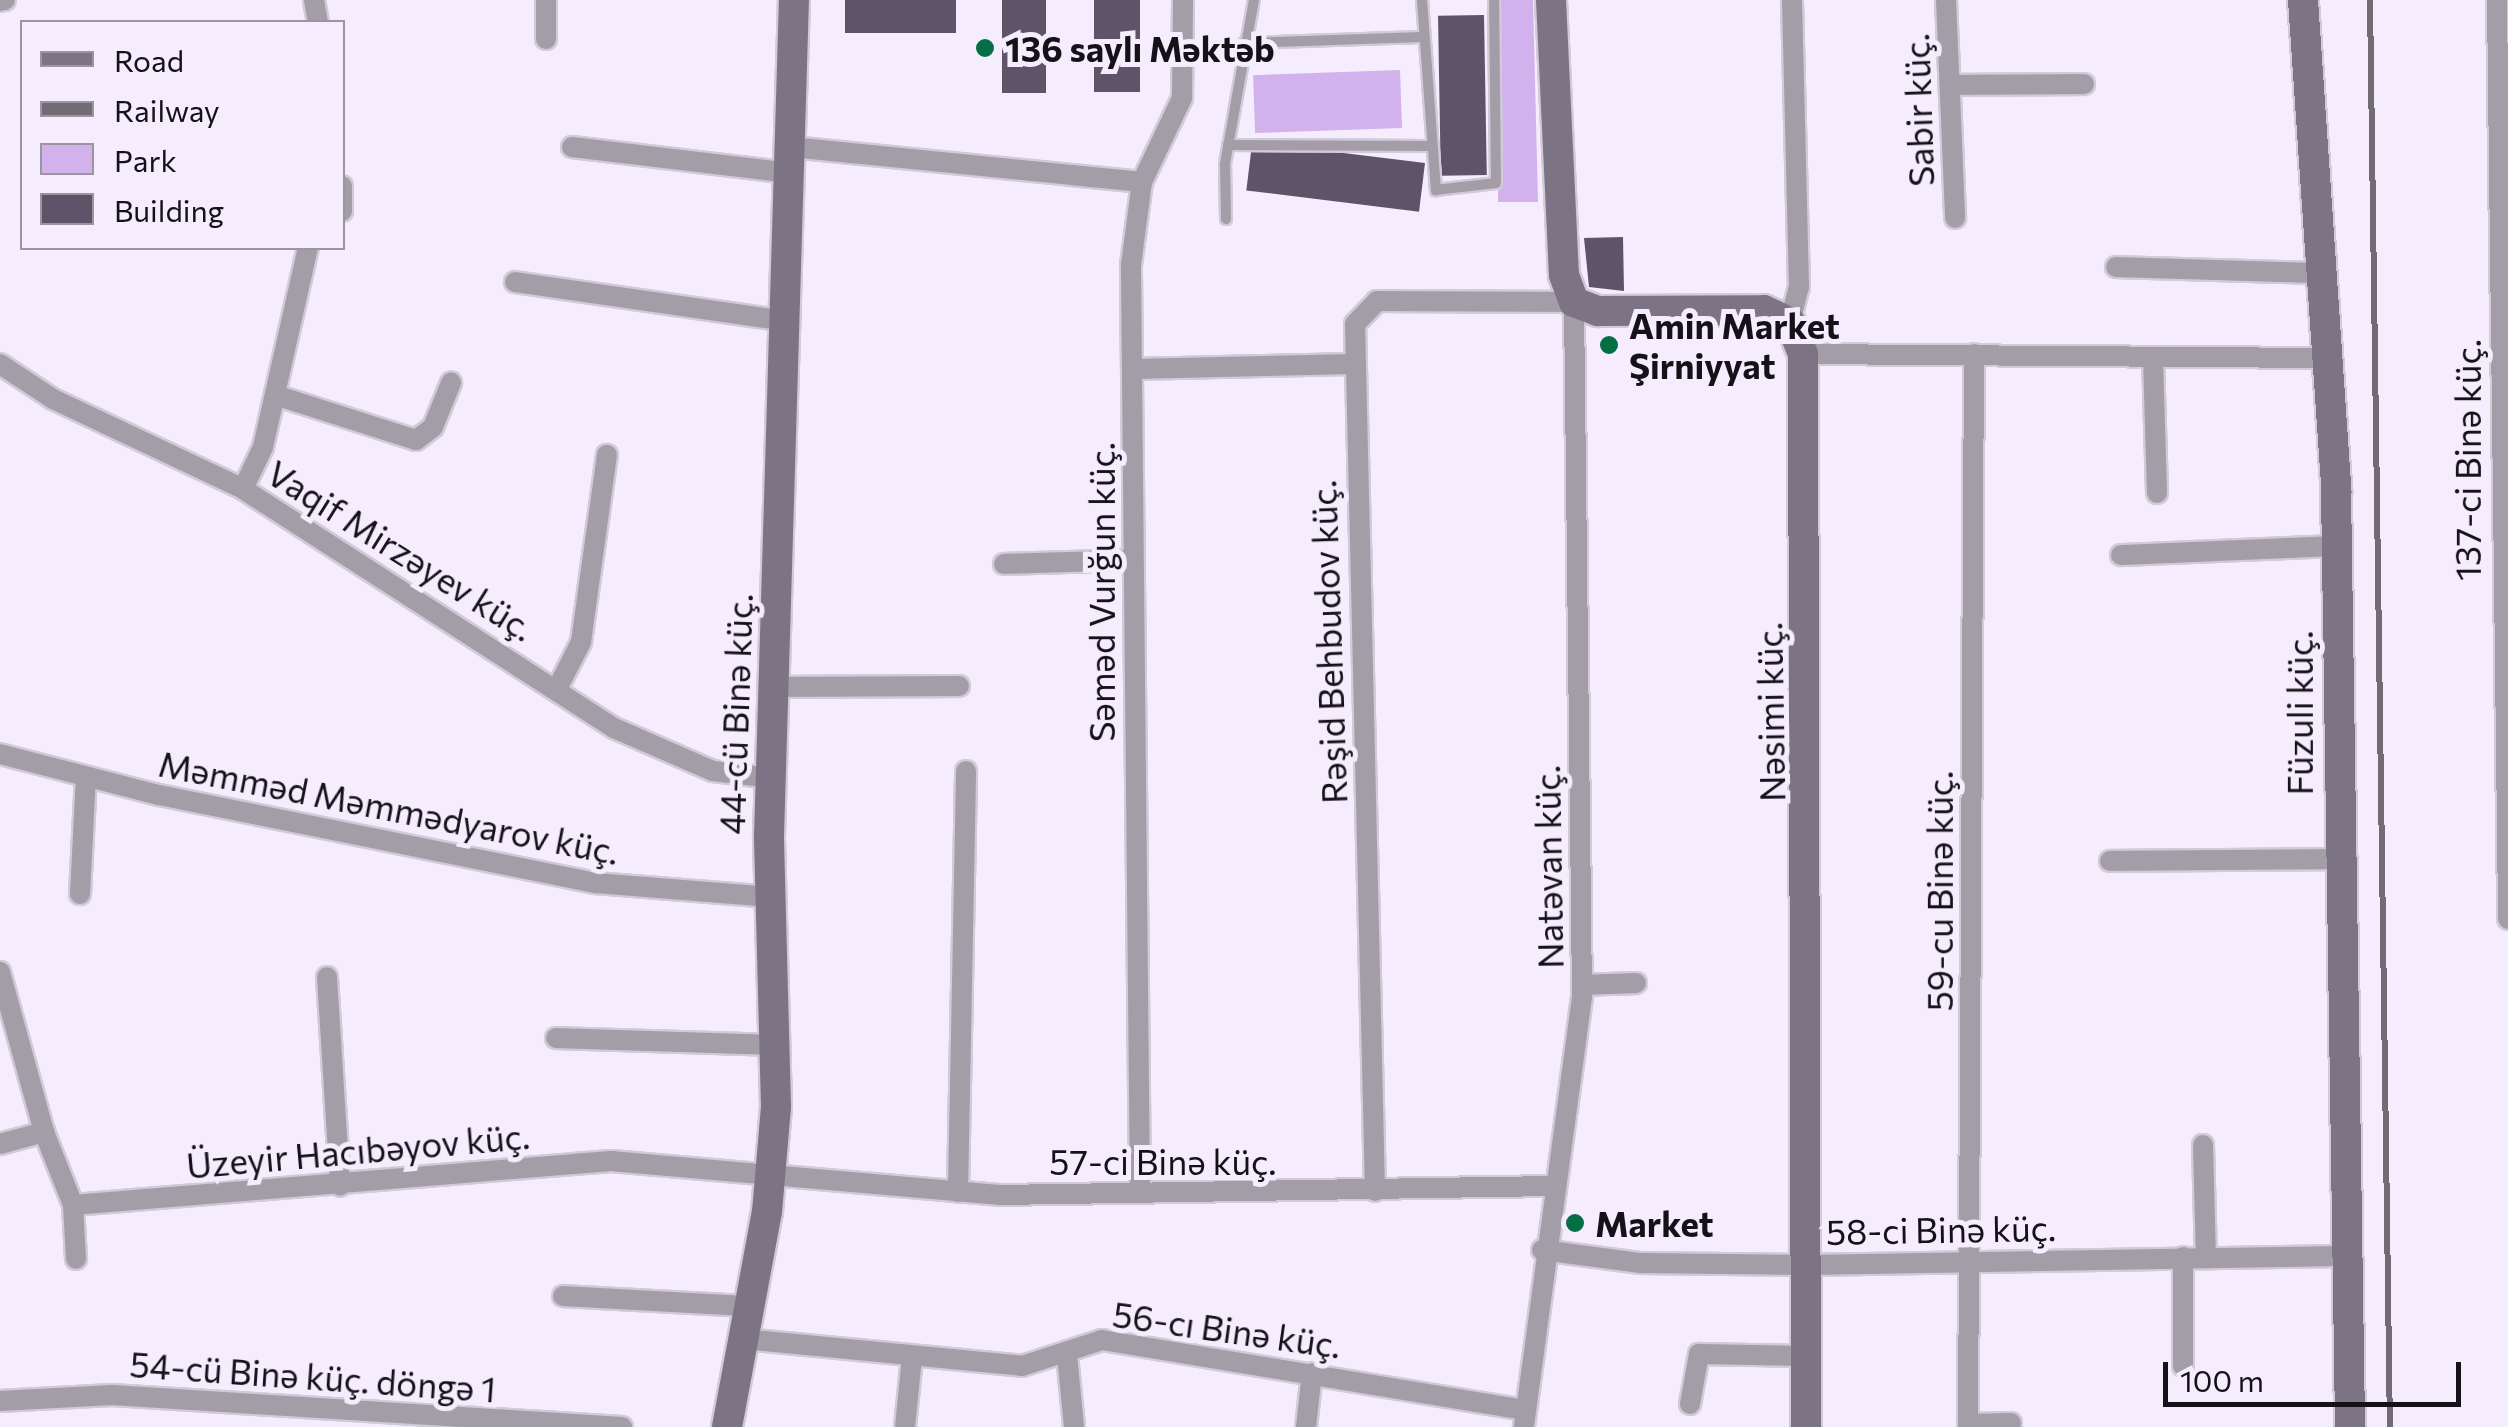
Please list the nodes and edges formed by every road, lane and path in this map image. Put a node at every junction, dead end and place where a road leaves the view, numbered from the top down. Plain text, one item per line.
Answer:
1 (546, 0) edge
2 (794, 0) edge
3 (1183, 0) edge
4 (1254, 0) edge
5 (1422, 0) edge
6 (1494, 0) edge
7 (1552, 0) edge
8 (1792, 0) edge
9 (1946, 0) edge
10 (2302, 0) edge
11 (2496, 0) edge
12 (1424, 37) junction
13 (546, 39) dead end
14 (1244, 44) junction
15 (2084, 84) dead end
16 (1951, 86) junction
17 (1228, 146) junction
18 (1428, 146) junction
19 (572, 147) dead end
20 (790, 160) junction
21 (2503, 175) edge
22 (1142, 182) junction
23 (1955, 218) dead end
24 (1226, 219) dead end
25 (308, 250) edge
26 (2116, 267) dead end
27 (2322, 273) junction
28 (515, 282) dead end
29 (1574, 302) junction
30 (785, 322) junction
31 (1790, 322) junction
32 (1803, 354) junction
33 (1974, 354) junction
34 (2153, 358) junction
35 (2328, 358) junction
36 (0, 364) edge
37 (1353, 364) junction
38 (1132, 368) junction
39 (451, 383) dead end
40 (275, 395) junction
41 (607, 456) dead end
42 (244, 490) junction
43 (2156, 493) dead end
44 (2337, 546) junction
45 (2121, 555) dead end
46 (1133, 560) junction
47 (1004, 564) dead end
48 (959, 686) dead end
49 (558, 687) junction
50 (773, 687) junction
51 (0, 754) edge
52 (966, 771) dead end
53 (86, 778) junction
54 (770, 778) junction
55 (2336, 859) junction
56 (2110, 860) dead end
57 (80, 894) dead end
58 (770, 898) junction
59 (2508, 919) edge
60 (0, 972) edge
61 (327, 977) dead end
62 (1636, 982) dead end
63 (1582, 986) junction
64 (556, 1038) dead end
65 (774, 1044) junction
66 (44, 1132) junction
67 (0, 1144) edge
68 (2202, 1145) dead end
69 (772, 1172) junction
70 (340, 1186) junction
71 (1555, 1186) junction
72 (1376, 1191) junction
73 (958, 1192) junction
74 (1140, 1194) junction
75 (73, 1205) junction
76 (1542, 1250) junction
77 (2206, 1256) junction
78 (2343, 1256) junction
79 (2183, 1257) junction
80 (76, 1259) dead end
81 (1970, 1260) junction
82 (1808, 1265) junction
83 (563, 1296) dead end
84 (750, 1306) junction
85 (744, 1338) junction
86 (1067, 1355) junction
87 (1806, 1356) junction
88 (912, 1357) junction
89 (2183, 1366) dead end
90 (1312, 1372) junction
91 (0, 1401) edge
92 (1690, 1404) dead end
93 (1525, 1418) edge
94 (416, 1421) edge
95 (2011, 1423) dead end
96 (1968, 1425) edge
97 (622, 1427) edge
98 (727, 1427) edge
99 (905, 1427) edge
100 (1074, 1427) edge
101 (1306, 1427) edge
102 (1806, 1427) edge
103 (2350, 1427) edge

1 - 13 street
2 - 20 street, 44-cü Binə küç.
3 - 22 street, Səməd Vurğun küç.
4 - 14 lane
5 - 12 lane
6 - 18 lane
7 - 29 street
8 - 31 street
9 - 16 street, Sabir küç.
10 - 27 street, Füzuli küç.
11 - 21 street, 137-ci Binə küç.
12 - 14 lane
12 - 18 lane
14 - 17 lane
15 - 16 street
16 - 23 street, Sabir küç.
17 - 18 lane
17 - 24 lane
19 - 20 street
20 - 22 street
20 - 30 street, 44-cü Binə küç.
21 - 59 street, 137-ci Binə küç.
22 - 38 street, Səməd Vurğun küç.
25 - 40 street
26 - 27 street
27 - 35 street, Füzuli küç.
28 - 30 street
29 - 31 street
29 - 37 street, Rəşid Behbudov küç.
29 - 63 street, Natəvan küç.
30 - 50 street, 44-cü Binə küç.
31 - 32 street, Nəsimi küç.
32 - 33 street
32 - 82 street, Nəsimi küç.
33 - 34 street
33 - 81 street, 59-cu Binə küç.
34 - 35 street
34 - 43 street
35 - 44 street, Füzuli küç.
36 - 42 street, Vaqif Mirzəyev küç.
37 - 38 street
37 - 72 street, Rəşid Behbudov küç.
38 - 46 street, Səməd Vurğun küç.
39 - 40 street
40 - 42 street
41 - 49 street
42 - 49 street, Vaqif Mirzəyev küç.
44 - 45 street
44 - 55 street, Füzuli küç.
46 - 47 street
46 - 74 street, Səməd Vurğun küç.
48 - 50 street
49 - 54 street, Vaqif Mirzəyev küç.
50 - 54 street, 44-cü Binə küç.
51 - 53 street, Məmməd Məmmədyarov küç.
52 - 73 street
53 - 57 street
53 - 58 street, Məmməd Məmmədyarov küç.
54 - 58 street, 44-cü Binə küç.
55 - 56 street
55 - 78 street, Füzuli küç.
58 - 65 street, 44-cü Binə küç.
60 - 66 street
61 - 70 street
62 - 63 street
63 - 71 street, Natəvan küç.
64 - 65 street
65 - 69 street, 44-cü Binə küç.
66 - 67 street
66 - 75 street
68 - 77 street
69 - 70 street, Üzeyir Hacıbəyov küç.
69 - 73 street, 57-ci Binə küç.
69 - 84 street, 44-cü Binə küç.
70 - 75 street, Üzeyir Hacıbəyov küç.
71 - 72 street, 57-ci Binə küç.
71 - 76 street, Natəvan küç.
72 - 74 street, 57-ci Binə küç.
73 - 74 street, 57-ci Binə küç.
75 - 80 street
76 - 82 street, 58-ci Binə küç.
76 - 93 street, Natəvan küç.
77 - 78 street, 58-ci Binə küç.
77 - 79 street, 58-ci Binə küç.
78 - 103 street, Füzuli küç.
79 - 81 street, 58-ci Binə küç.
79 - 89 street
81 - 82 street, 58-ci Binə küç.
81 - 96 street, 59-cu Binə küç.
82 - 87 street, Nəsimi küç.
83 - 84 street
84 - 85 street, 44-cü Binə küç.
85 - 88 street, 56-cı Binə küç.
85 - 98 street, 44-cü Binə küç.
86 - 88 street, 56-cı Binə küç.
86 - 90 street, 56-cı Binə küç.
86 - 100 street
87 - 92 street
87 - 102 street, Nəsimi küç.
88 - 99 street
90 - 93 street, 56-cı Binə küç.
90 - 101 street
91 - 94 street, 54-cü Binə küç. döngə 1
94 - 97 street, 54-cü Binə küç. döngə 1
95 - 96 street

